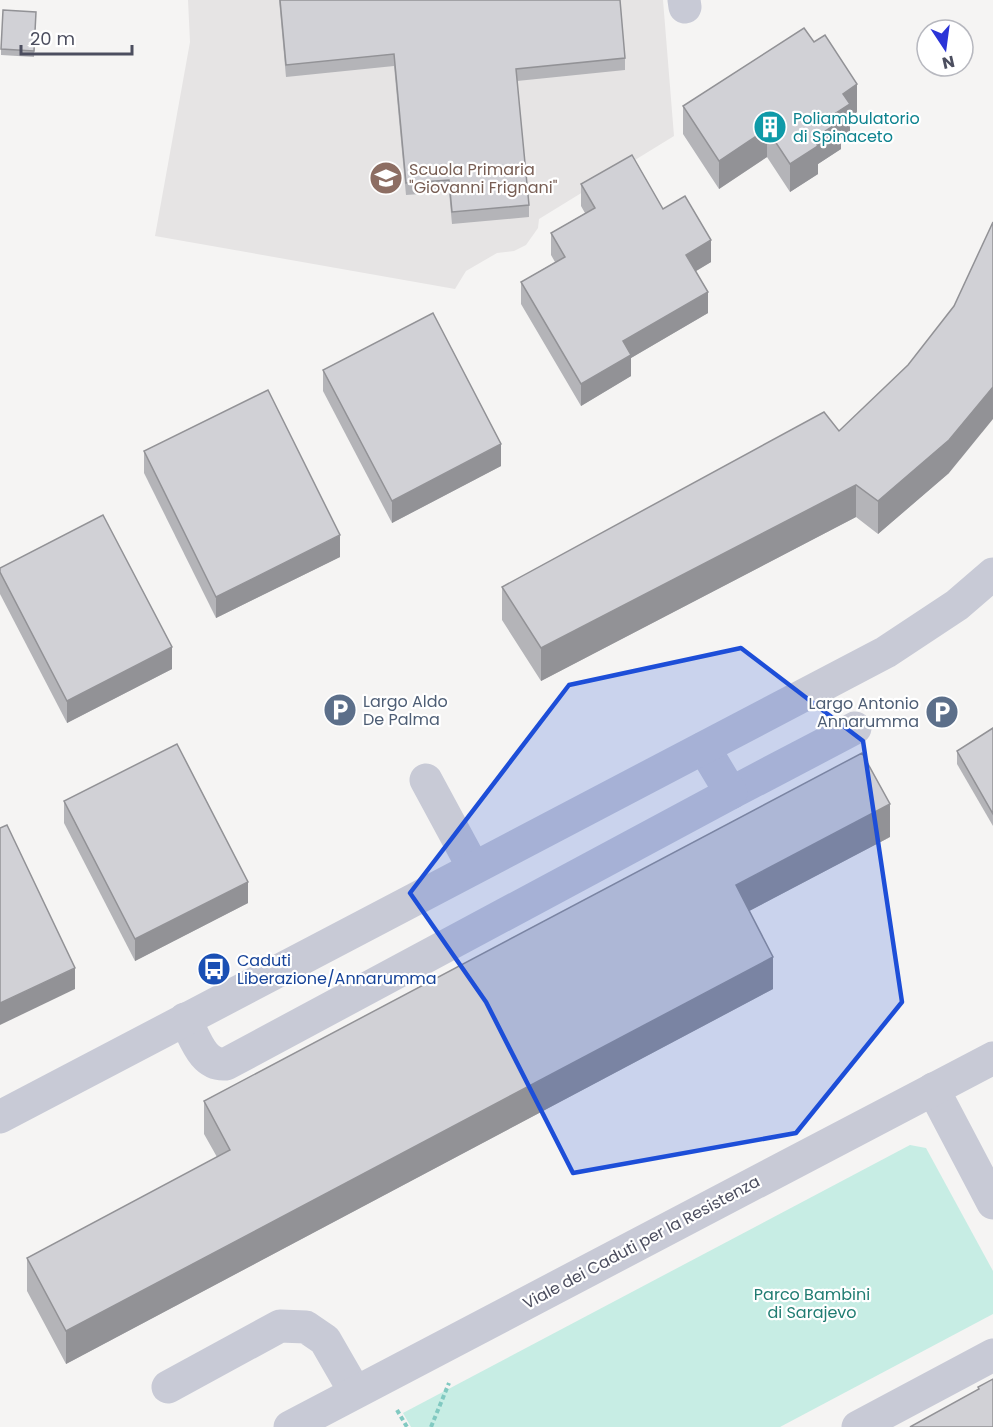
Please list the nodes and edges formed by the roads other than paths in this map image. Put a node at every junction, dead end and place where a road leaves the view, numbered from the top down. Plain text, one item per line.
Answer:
1 (993, 574) edge
2 (855, 728) dead end
3 (704, 748) junction
4 (426, 780) dead end
5 (731, 793) junction
6 (473, 867) junction
7 (185, 1019) junction
8 (993, 1058) edge
9 (933, 1089) junction
10 (0, 1117) edge
11 (993, 1203) edge
12 (993, 1355) edge
13 (168, 1388) dead end
14 (355, 1392) junction
15 (290, 1427) edge
16 (858, 1427) edge

1 - 3 street
2 - 5 street
3 - 5 street
3 - 6 street
4 - 6 street
5 - 7 street
6 - 7 street
7 - 10 street
8 - 9 street, Viale dei Caduti per la Resistenza
9 - 11 street
9 - 14 street, Viale dei Caduti per la Resistenza
12 - 16 street
13 - 14 street
14 - 15 street, Viale dei Caduti per la Resistenza

